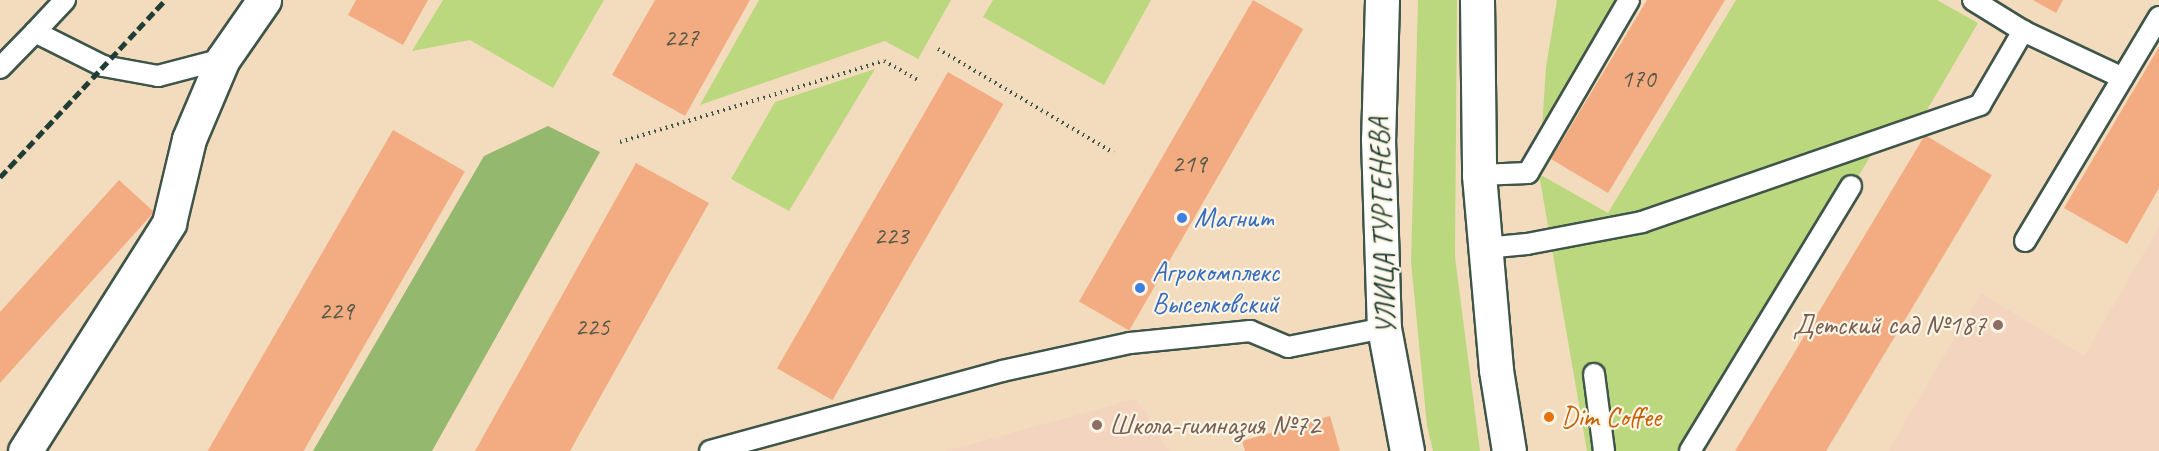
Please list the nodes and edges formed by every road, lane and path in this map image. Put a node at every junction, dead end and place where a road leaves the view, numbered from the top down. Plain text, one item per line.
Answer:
1 (65, 0) edge
2 (264, 0) edge
3 (1382, 0) edge
4 (1629, 0) edge
5 (1973, 0) edge
6 (1479, 8) edge
7 (2159, 17) edge
8 (2022, 31) junction
9 (34, 32) junction
10 (938, 49) dead end
11 (223, 59) junction
12 (0, 68) edge
13 (2123, 78) junction
14 (920, 81) dead end
15 (620, 142) dead end
16 (1114, 153) dead end
17 (1479, 175) junction
18 (1851, 186) dead end
19 (2025, 241) dead end
20 (1485, 248) junction
21 (1384, 328) junction
22 (1594, 374) dead end
23 (25, 451) edge
24 (710, 451) edge
25 (1407, 451) edge
26 (1509, 451) edge
27 (1604, 451) edge
28 (1690, 451) edge

1 - 9 lane
2 - 11 main road
3 - 21 main road, УЛИЦА ТУРГЕНЕВА
4 - 17 lane
5 - 8 lane
6 - 17 main road
7 - 13 lane
8 - 13 lane
8 - 20 lane
9 - 11 lane
9 - 12 lane
10 - 16 path
11 - 23 main road
13 - 19 lane
14 - 15 path
17 - 20 main road
18 - 28 lane
20 - 26 main road
21 - 24 lane
21 - 25 main road, УЛИЦА ТУРГЕНЕВА
22 - 27 lane

